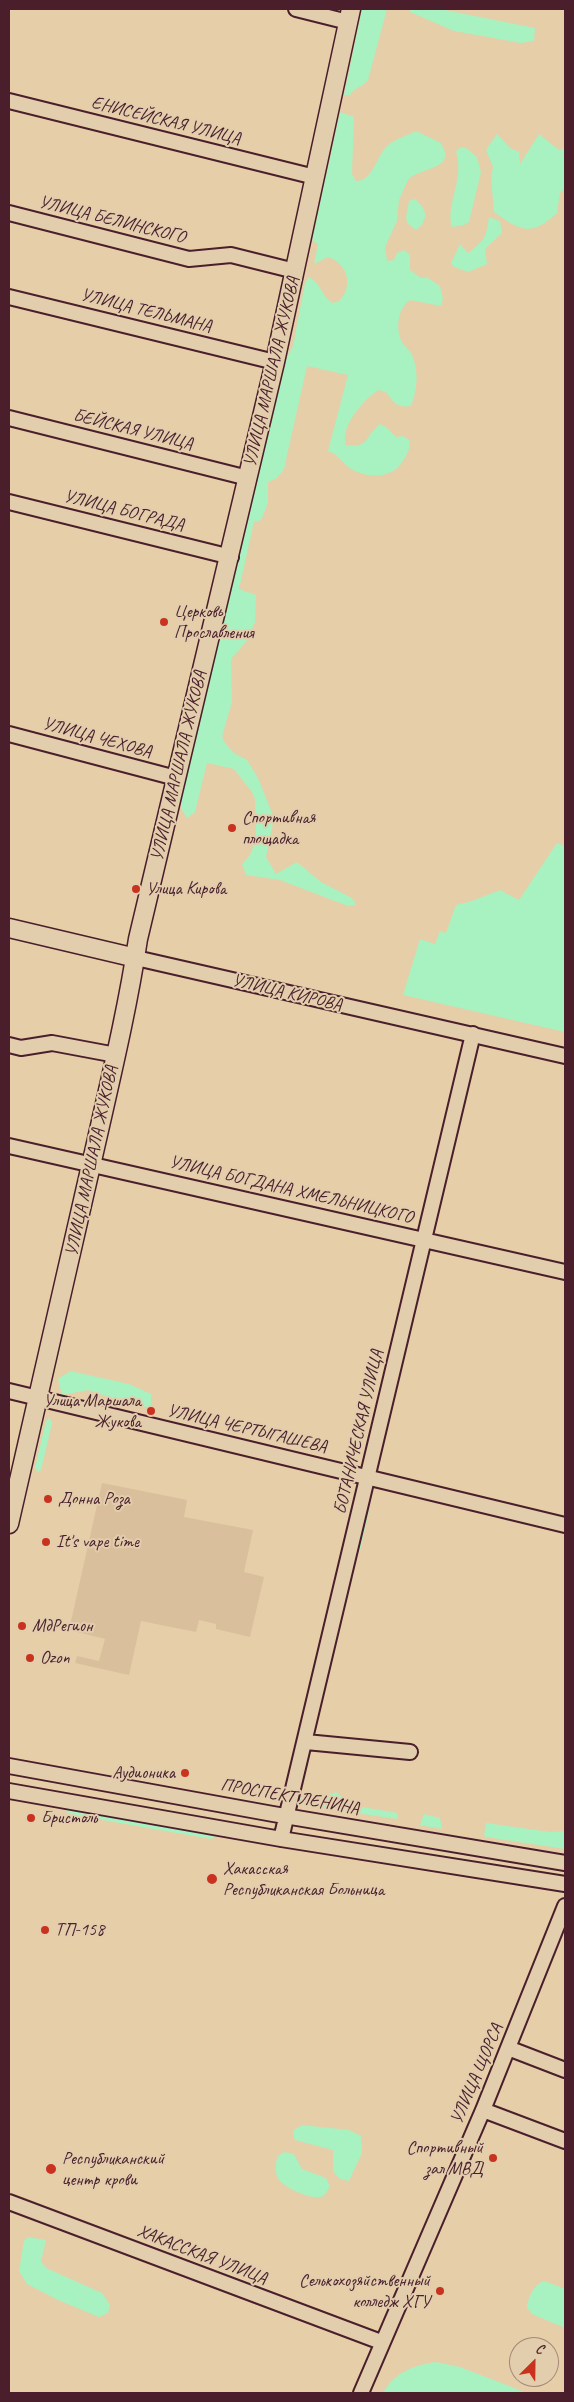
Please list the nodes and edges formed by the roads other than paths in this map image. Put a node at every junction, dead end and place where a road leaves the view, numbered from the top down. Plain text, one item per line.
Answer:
1 (296, 9) edge
2 (350, 16) edge
3 (9, 101) edge
4 (315, 177) junction
5 (9, 213) edge
6 (294, 271) junction
7 (9, 297) edge
8 (275, 362) junction
9 (9, 418) edge
10 (248, 478) junction
11 (9, 502) edge
12 (230, 557) junction
13 (9, 734) edge
14 (176, 778) junction
15 (9, 928) edge
16 (136, 958) junction
17 (473, 1034) junction
18 (9, 1045) edge
19 (116, 1056) junction
20 (565, 1056) edge
21 (9, 1146) edge
22 (91, 1164) junction
23 (424, 1239) junction
24 (565, 1272) edge
25 (9, 1391) edge
26 (37, 1398) junction
27 (367, 1477) junction
28 (9, 1524) edge
29 (565, 1524) edge
30 (306, 1742) junction
31 (410, 1752) dead end
32 (9, 1766) edge
33 (9, 1791) edge
34 (287, 1816) junction
35 (281, 1839) junction
36 (565, 1863) edge
37 (565, 1884) edge
38 (565, 1906) edge
39 (508, 2048) junction
40 (565, 2070) edge
41 (483, 2110) junction
42 (565, 2141) edge
43 (9, 2202) edge
44 (382, 2342) junction
45 (361, 2393) edge

1 - 2 street
2 - 4 main road, УЛИЦА МАРШАЛА ЖУКОВА
3 - 4 street, ЕНИСЕЙСКАЯ УЛИЦА
4 - 6 main road, УЛИЦА МАРШАЛА ЖУКОВА
5 - 6 street, УЛИЦА БЕЛИНСКОГО
6 - 8 main road, УЛИЦА МАРШАЛА ЖУКОВА
7 - 8 street, УЛИЦА ТЕЛЬМАНА
8 - 10 main road, УЛИЦА МАРШАЛА ЖУКОВА
9 - 10 street, БЕЙСКАЯ УЛИЦА
10 - 12 main road, УЛИЦА МАРШАЛА ЖУКОВА
11 - 12 street, УЛИЦА БОГРАДА
12 - 14 main road, УЛИЦА МАРШАЛА ЖУКОВА
13 - 14 street, УЛИЦА ЧЕХОВА
14 - 16 main road, УЛИЦА МАРШАЛА ЖУКОВА
15 - 16 main road, УЛИЦА КИРОВА
16 - 17 street, УЛИЦА КИРОВА
16 - 19 main road, УЛИЦА МАРШАЛА ЖУКОВА
17 - 20 street, УЛИЦА КИРОВА
17 - 23 street, БОТАНИЧЕСКАЯ УЛИЦА
18 - 19 street
19 - 22 main road, УЛИЦА МАРШАЛА ЖУКОВА
21 - 22 street, УЛИЦА БОГДАНА ХМЕЛЬНИЦКОГО
22 - 23 street, УЛИЦА БОГДАНА ХМЕЛЬНИЦКОГО
22 - 26 main road, УЛИЦА МАРШАЛА ЖУКОВА
23 - 24 street, УЛИЦА БОГДАНА ХМЕЛЬНИЦКОГО
23 - 27 street, БОТАНИЧЕСКАЯ УЛИЦА
25 - 26 street, УЛИЦА ЧЕРТЫГАШЕВА
26 - 27 street, УЛИЦА ЧЕРТЫГАШЕВА
26 - 28 main road, УЛИЦА МАРШАЛА ЖУКОВА
27 - 29 street, УЛИЦА ЧЕРТЫГАШЕВА
27 - 30 street, БОТАНИЧЕСКАЯ УЛИЦА
30 - 31 street
30 - 34 street, БОТАНИЧЕСКАЯ УЛИЦА
32 - 34 street, ПРОСПЕКТ ЛЕНИНА
33 - 35 street
34 - 35 street, БОТАНИЧЕСКАЯ УЛИЦА
34 - 36 street, ПРОСПЕКТ ЛЕНИНА
35 - 37 street
38 - 39 street, УЛИЦА ЩОРСА
39 - 40 street
39 - 41 street, УЛИЦА ЩОРСА
41 - 42 street
41 - 44 street, УЛИЦА ЩОРСА
43 - 44 street, ХАКАССКАЯ УЛИЦА
44 - 45 street, УЛИЦА ЩОРСА

